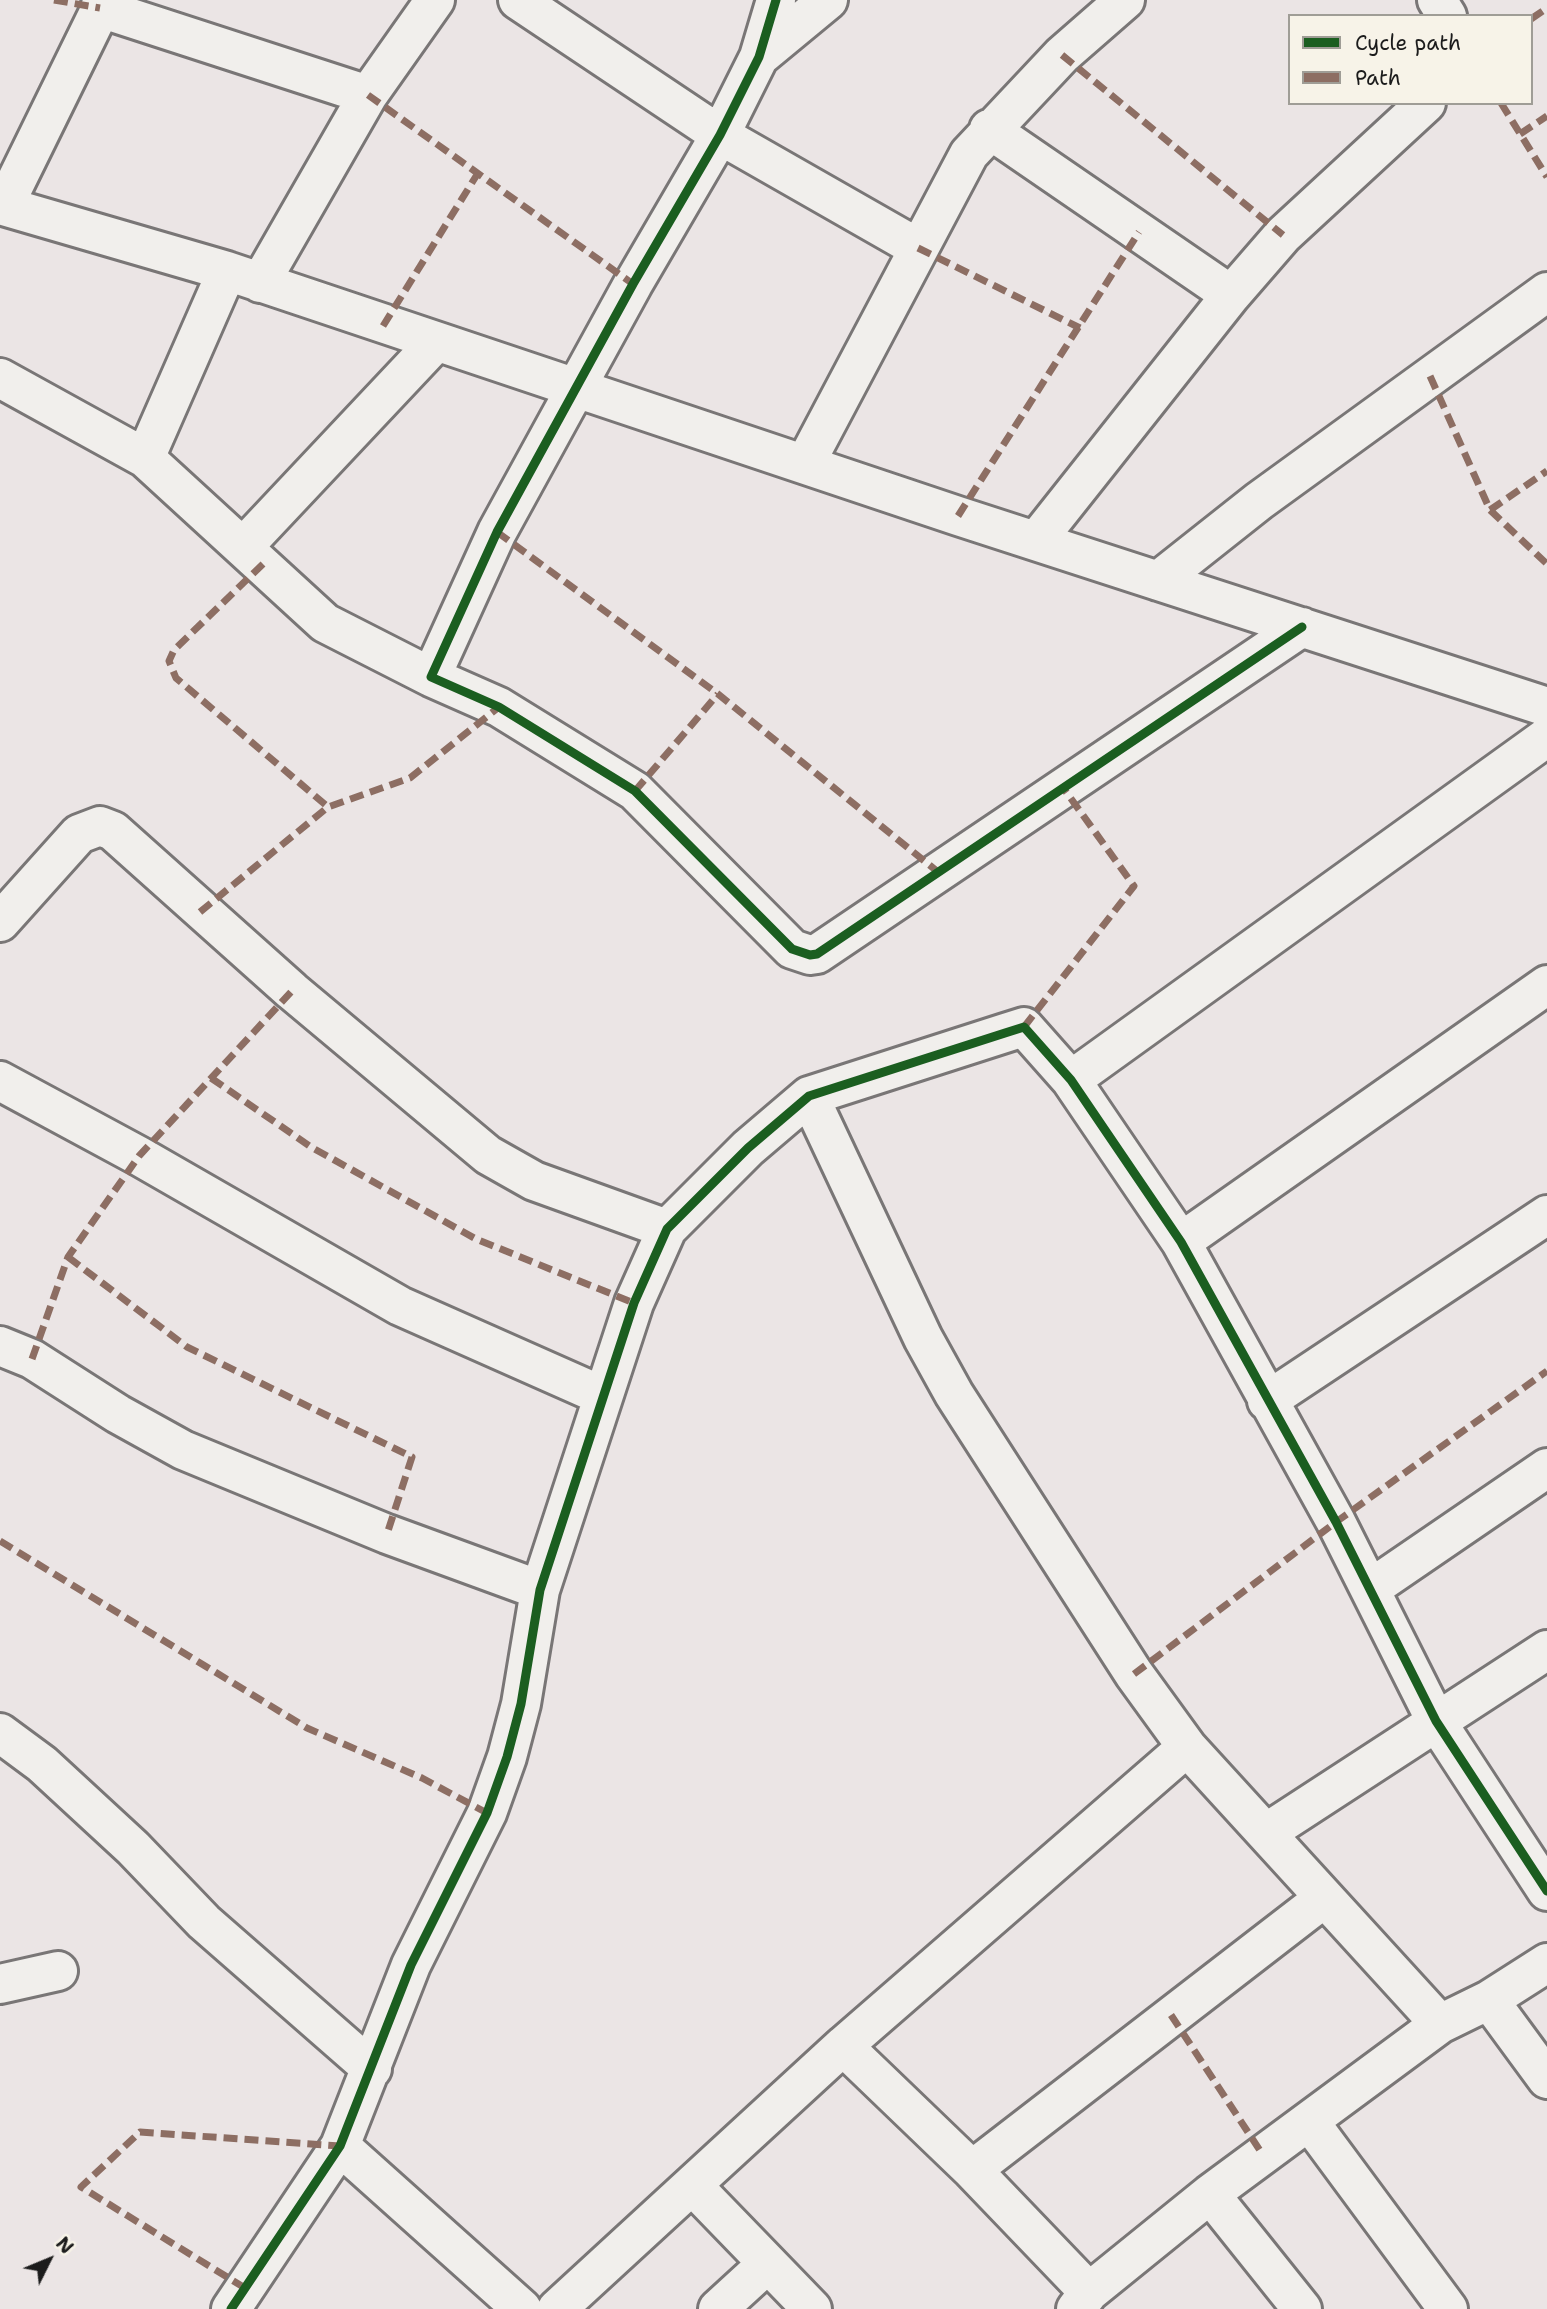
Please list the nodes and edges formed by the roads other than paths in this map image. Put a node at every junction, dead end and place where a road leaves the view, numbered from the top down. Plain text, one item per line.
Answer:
1 (435, 0) edge
2 (518, 0) edge
3 (776, 0) edge
4 (828, 0) edge
5 (1125, 0) edge
6 (102, 4) edge
7 (759, 57) junction
8 (368, 95) junction
9 (1424, 105) edge
10 (989, 129) junction
11 (720, 135) junction
12 (2, 206) edge
13 (918, 248) junction
14 (244, 277) junction
15 (1547, 292) edge
16 (1231, 295) junction
17 (435, 342) junction
18 (0, 378) edge
19 (574, 389) junction
20 (145, 458) junction
21 (805, 464) junction
22 (1036, 541) junction
23 (244, 546) junction
24 (1158, 581) junction
25 (1302, 627) junction
26 (431, 677) junction
27 (1547, 707) edge
28 (1547, 737) edge
29 (0, 922) edge
30 (1547, 985) edge
31 (1071, 1080) junction
32 (0, 1081) edge
33 (809, 1096) junction
34 (1547, 1215) edge
35 (667, 1229) junction
36 (1181, 1242) junction
37 (0, 1346) edge
38 (603, 1396) junction
39 (1267, 1401) junction
40 (1547, 1468) edge
41 (1370, 1589) junction
42 (540, 1590) junction
43 (1547, 1650) edge
44 (1436, 1721) junction
45 (0, 1733) edge
46 (1187, 1747) junction
47 (1266, 1833) junction
48 (1547, 1891) edge
49 (1323, 1899) junction
50 (1547, 1963) edge
51 (58, 1971) dead end
52 (0, 1984) edge
53 (1489, 2000) junction
54 (1440, 2024) junction
55 (843, 2046) junction
56 (372, 2069) junction
57 (1547, 2079) edge
58 (1309, 2121) junction
59 (340, 2146) junction
60 (972, 2170) junction
61 (692, 2185) junction
62 (1210, 2194) junction
63 (766, 2265) junction
64 (1083, 2301) edge
65 (247, 2302) edge
66 (522, 2309) edge
67 (558, 2309) edge
68 (718, 2309) edge
69 (812, 2309) edge
70 (1302, 2309) edge
71 (1448, 2309) edge

1 - 8 street
2 - 11 street
3 - 7 street
4 - 7 street
5 - 10 street
6 - 8 street
6 - 12 street
7 - 11 street
8 - 14 street
9 - 16 street
10 - 13 street
10 - 16 street
11 - 13 street
11 - 19 street
12 - 14 street
13 - 21 street
14 - 17 street
14 - 20 street
15 - 24 street
16 - 22 street
17 - 19 street
17 - 23 street
18 - 20 street
19 - 21 street
19 - 26 street
20 - 23 street
21 - 22 street
22 - 24 street
23 - 26 street
24 - 25 street
25 - 26 street
25 - 27 street
28 - 31 street
29 - 35 street
30 - 36 street
31 - 33 street
31 - 36 street
32 - 38 street
33 - 35 street
33 - 46 street
34 - 39 street
35 - 38 street
36 - 39 street
37 - 42 street
38 - 42 street
39 - 41 street
40 - 41 street
41 - 44 street
42 - 56 street
43 - 44 street
44 - 47 street
44 - 48 street
45 - 56 street
46 - 47 street
46 - 55 street
47 - 49 street
49 - 54 street
49 - 60 street
50 - 53 street
51 - 52 street
53 - 54 street
53 - 57 street
54 - 58 street
55 - 60 street
55 - 61 street
56 - 59 street
58 - 62 street
58 - 71 street
59 - 65 street
59 - 66 street
60 - 64 street
61 - 63 street
61 - 67 street
62 - 64 street
62 - 70 street
63 - 68 street
63 - 69 street

